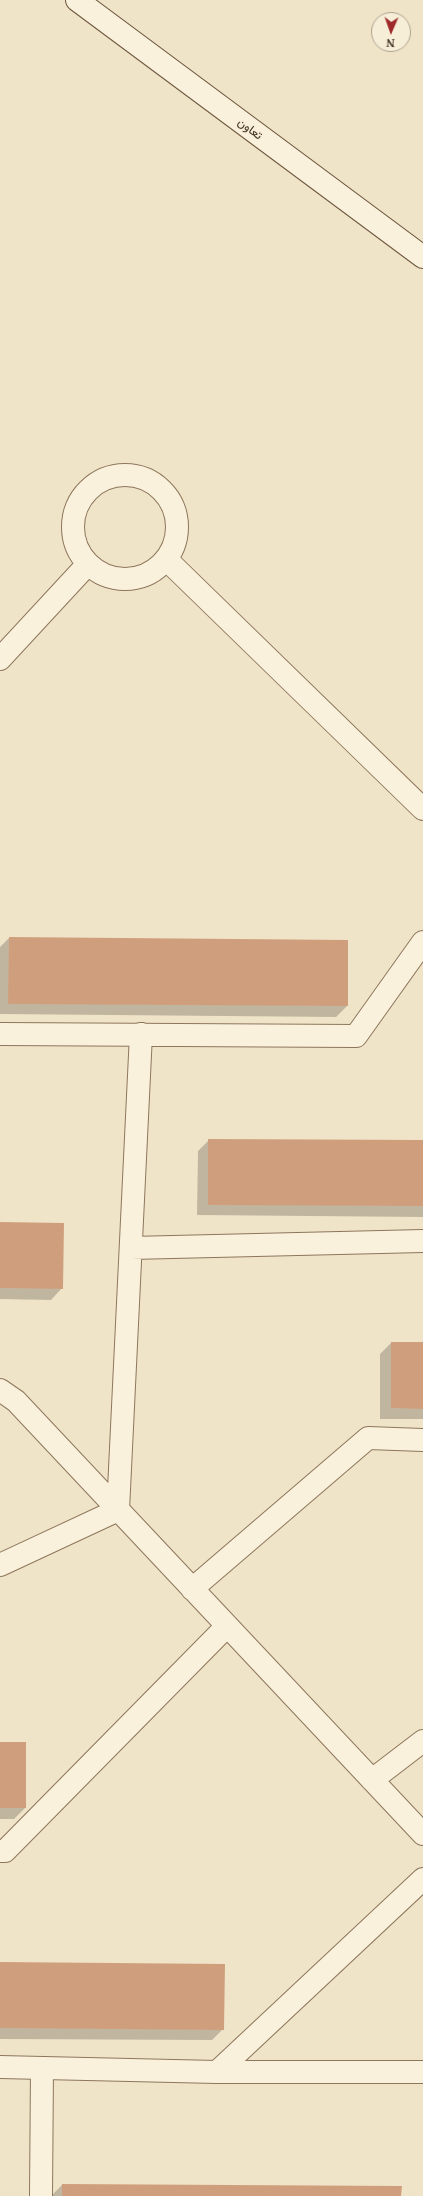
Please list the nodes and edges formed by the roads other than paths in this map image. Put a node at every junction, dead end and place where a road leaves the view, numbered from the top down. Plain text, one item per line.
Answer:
1 (76, 0) edge
2 (423, 257) edge
3 (166, 559) junction
4 (86, 565) junction
5 (0, 659) edge
6 (423, 809) edge
7 (423, 942) edge
8 (0, 1034) edge
9 (141, 1034) junction
10 (423, 1242) edge
11 (131, 1248) junction
12 (0, 1390) edge
13 (423, 1440) edge
14 (118, 1510) junction
15 (0, 1565) edge
16 (192, 1589) junction
17 (227, 1626) junction
18 (423, 1741) edge
19 (372, 1780) junction
20 (423, 1834) edge
21 (0, 1851) edge
22 (423, 1879) edge
23 (0, 2067) edge
24 (42, 2068) junction
25 (216, 2072) junction
26 (423, 2072) edge
27 (41, 2196) edge

1 - 2 street, تعاون
3 - 4 street
3 - 4 street
3 - 6 street
4 - 5 street
7 - 9 street
8 - 9 street
9 - 11 street
10 - 11 street
11 - 14 street
12 - 14 street
13 - 16 street
14 - 15 street
14 - 16 street
16 - 17 street
17 - 19 street
17 - 21 street
18 - 19 street
19 - 20 street
22 - 25 street
23 - 24 street
24 - 25 street
24 - 27 street
25 - 26 street

